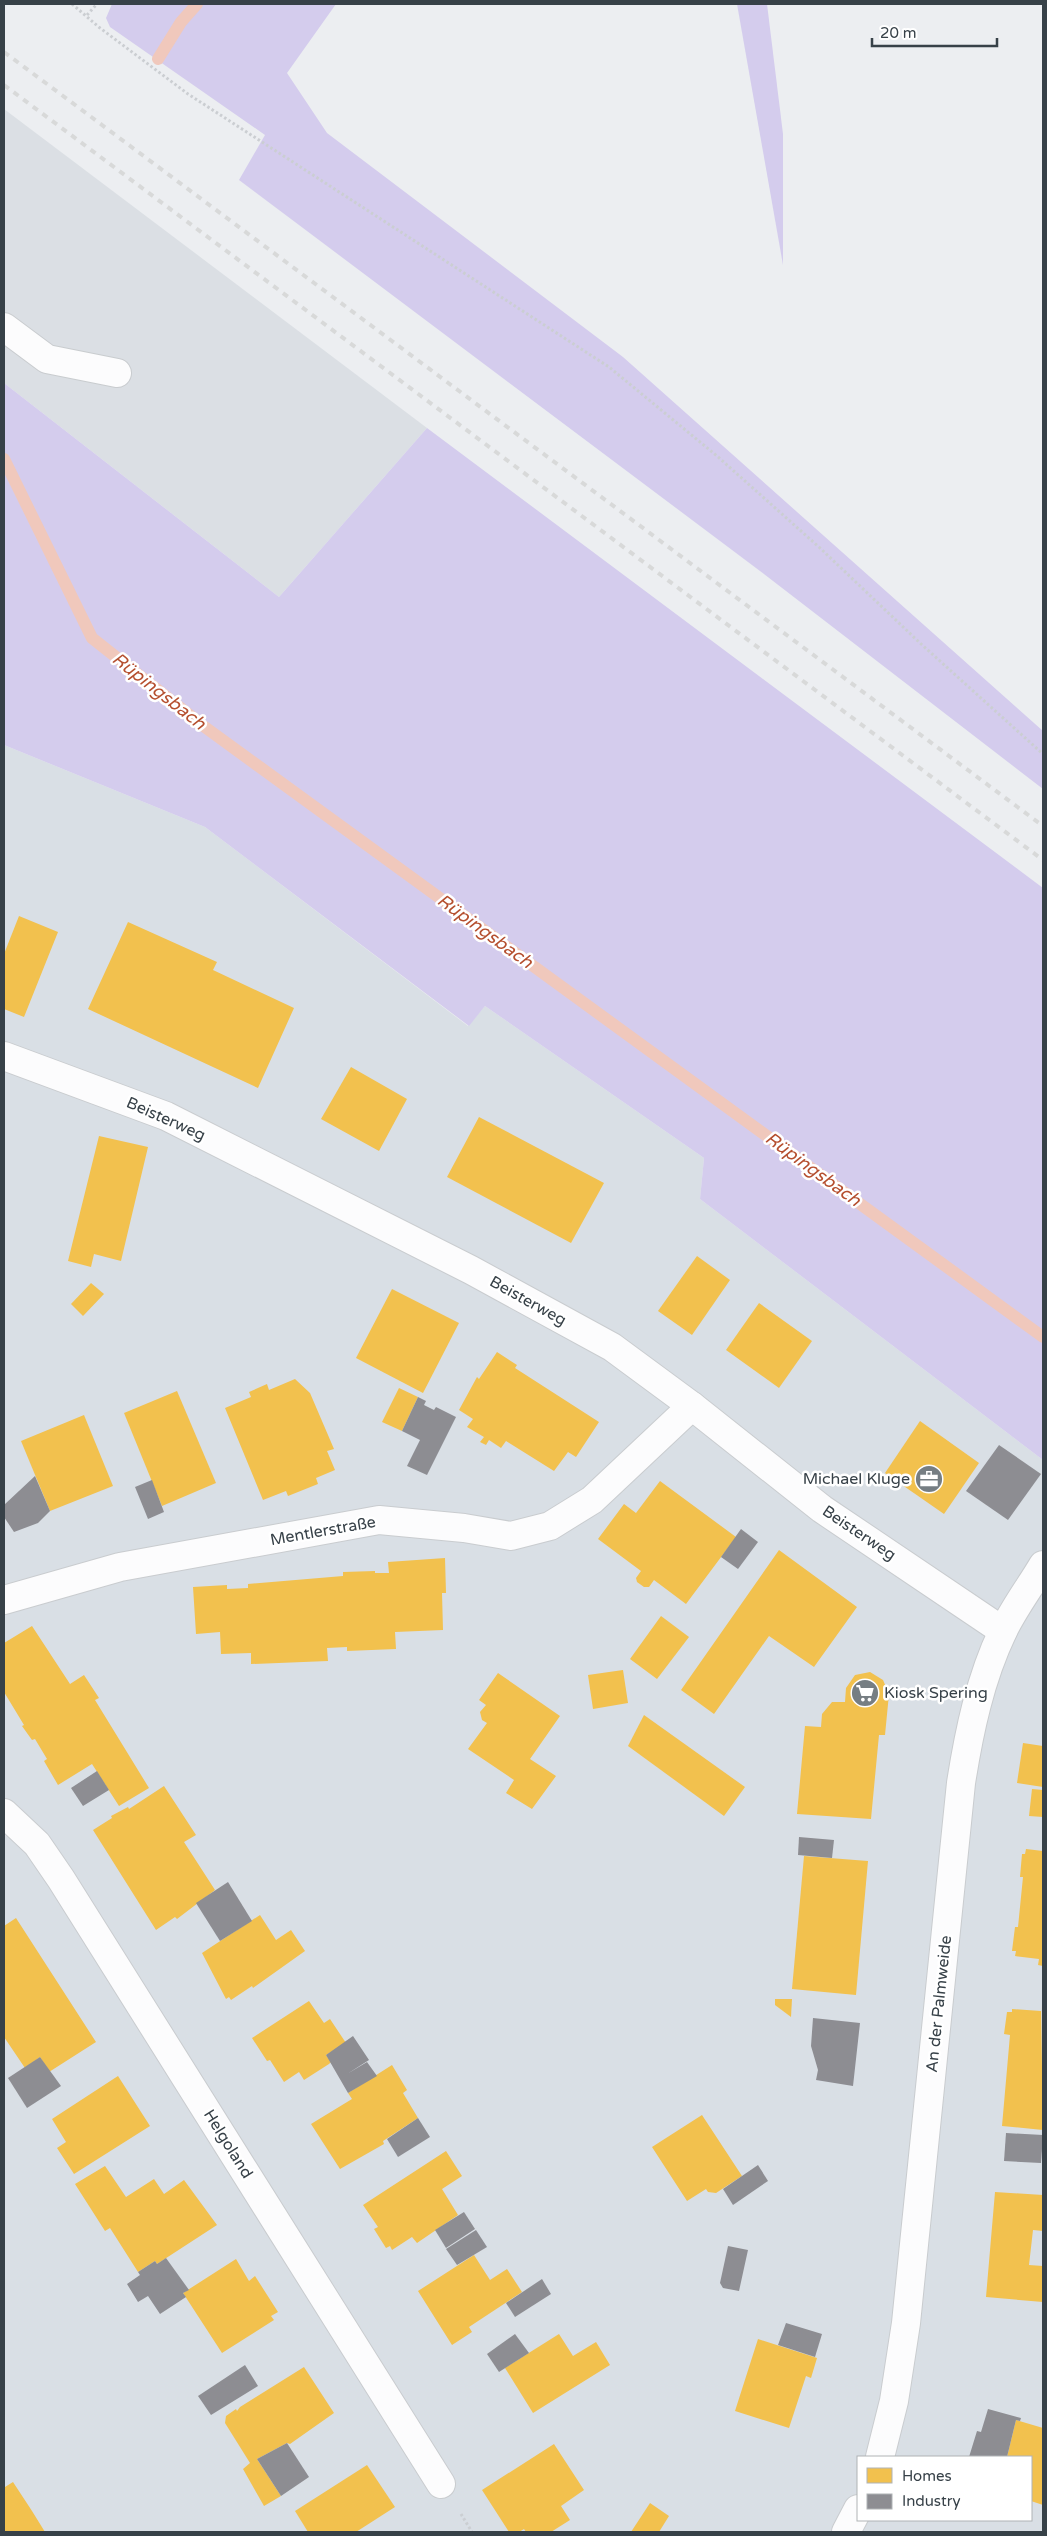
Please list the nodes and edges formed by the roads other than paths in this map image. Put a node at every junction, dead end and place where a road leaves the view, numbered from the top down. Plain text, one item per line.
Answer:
1 (4, 327) edge
2 (117, 373) dead end
3 (4, 1056) edge
4 (692, 1406) junction
5 (1043, 1565) edge
6 (4, 1600) edge
7 (1003, 1631) junction
8 (4, 1813) edge
9 (880, 2456) edge
10 (441, 2484) dead end
11 (857, 2511) edge
12 (846, 2532) edge

1 - 2 street
3 - 4 street, Beisterweg
4 - 6 street, Mentlerstraße
4 - 7 street, Beisterweg
5 - 7 street, An der Palmweide
7 - 9 street, An der Palmweide
8 - 10 street, Helgoland
11 - 12 street

